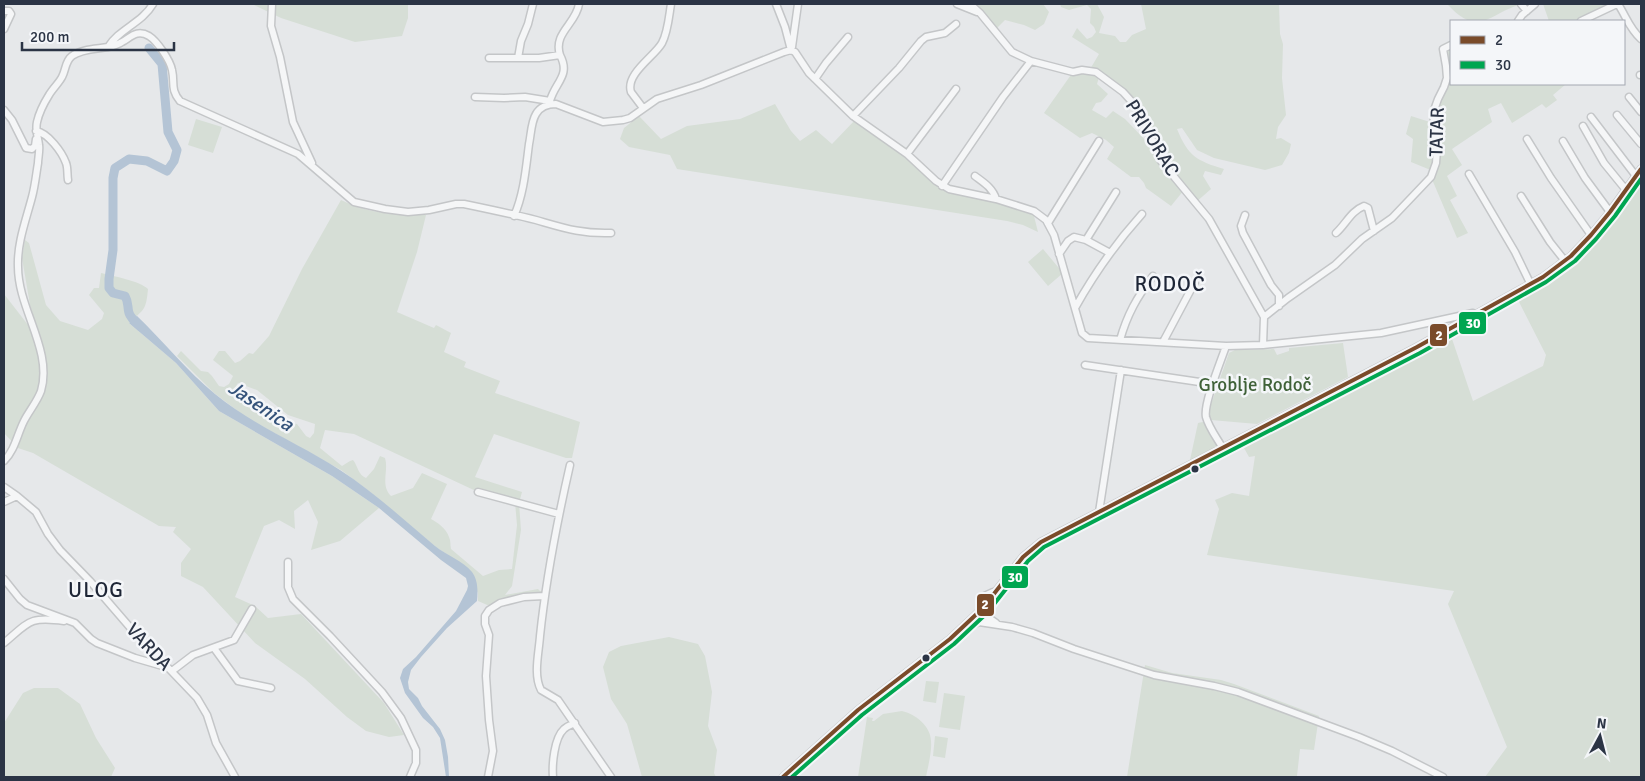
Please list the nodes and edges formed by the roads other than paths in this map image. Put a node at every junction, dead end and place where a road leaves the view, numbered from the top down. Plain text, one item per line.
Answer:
1 (153, 4) edge
2 (272, 4) edge
3 (533, 4) edge
4 (579, 4) edge
5 (671, 4) edge
6 (776, 4) edge
7 (798, 4) edge
8 (957, 4) edge
9 (970, 4) edge
10 (1520, 4) edge
11 (1535, 4) edge
12 (1618, 4) edge
13 (4, 11) edge
14 (1527, 11) junction
15 (980, 13) junction
16 (1519, 20) edge
17 (1582, 20) edge
18 (956, 24) dead end
19 (4, 29) edge
20 (848, 37) dead end
21 (1641, 39) edge
22 (1450, 46) edge
23 (108, 47) junction
24 (791, 50) junction
25 (560, 55) junction
26 (489, 58) dead end
27 (518, 58) junction
28 (1031, 61) junction
29 (815, 79) junction
30 (956, 89) dead end
31 (475, 97) dead end
32 (1629, 97) dead end
33 (550, 103) junction
34 (643, 108) junction
35 (4, 110) edge
36 (1641, 112) edge
37 (1618, 115) dead end
38 (853, 116) junction
39 (1591, 117) dead end
40 (1583, 126) dead end
41 (36, 134) junction
42 (1527, 139) dead end
43 (1099, 141) dead end
44 (1562, 141) dead end
45 (1641, 144) edge
46 (907, 154) junction
47 (314, 167) junction
48 (1641, 169) edge
49 (1469, 174) dead end
50 (975, 176) dead end
51 (1636, 176) junction
52 (68, 180) dead end
53 (942, 186) junction
54 (1626, 190) junction
55 (1116, 192) dead end
56 (1521, 196) dead end
57 (996, 199) junction
58 (1610, 212) junction
59 (1142, 214) dead end
60 (1245, 215) dead end
61 (514, 216) junction
62 (1048, 223) junction
63 (1374, 230) junction
64 (611, 233) dead end
65 (1336, 233) dead end
66 (1591, 235) junction
67 (1086, 240) junction
68 (1110, 253) junction
69 (1060, 254) junction
70 (1565, 261) junction
71 (1153, 276) dead end
72 (1196, 280) dead end
73 (1531, 285) junction
74 (1279, 306) junction
75 (1075, 308) junction
76 (1480, 312) junction
77 (1264, 317) junction
78 (1120, 340) junction
79 (1164, 342) junction
80 (1263, 345) junction
81 (1226, 346) junction
82 (1085, 365) dead end
83 (1120, 370) junction
84 (1213, 384) junction
85 (1222, 447) junction
86 (4, 461) edge
87 (570, 465) dead end
88 (4, 487) edge
89 (478, 492) dead end
90 (17, 496) junction
91 (4, 502) edge
92 (1099, 512) junction
93 (559, 514) junction
94 (288, 562) dead end
95 (4, 579) edge
96 (999, 587) junction
97 (544, 596) junction
98 (980, 598) dead end
99 (252, 609) dead end
100 (980, 611) junction
101 (75, 623) junction
102 (985, 623) junction
103 (1000, 625) junction
104 (952, 637) junction
105 (4, 643) edge
106 (214, 648) junction
107 (170, 669) junction
108 (271, 688) dead end
109 (575, 724) junction
110 (235, 777) edge
111 (410, 777) edge
112 (488, 777) edge
113 (553, 777) edge
114 (611, 777) edge
115 (783, 777) edge
116 (1443, 777) edge

1 - 23 street
2 - 47 street
3 - 27 street
4 - 25 street
5 - 34 street
6 - 24 street
7 - 24 street
8 - 15 street
9 - 15 street, PRIVORAC
10 - 14 street
11 - 14 street
12 - 17 street
12 - 21 street
13 - 19 street
14 - 16 street
15 - 28 street, PRIVORAC
18 - 38 street
20 - 29 street
22 - 63 street, TATAR
23 - 41 street
23 - 47 street
24 - 29 street
24 - 34 street
25 - 27 street
25 - 33 street
26 - 27 street
28 - 53 street
28 - 77 street, PRIVORAC
29 - 38 street
30 - 46 street
31 - 33 street
32 - 36 street
33 - 34 street
33 - 61 street
35 - 41 street
37 - 45 street
38 - 46 street
39 - 51 street
40 - 54 street
41 - 52 street
41 - 86 street
42 - 66 street
43 - 62 street
44 - 58 street
46 - 53 street
47 - 61 street
48 - 51 street
49 - 73 street
50 - 57 street
51 - 54 street
53 - 57 street
54 - 58 street
55 - 67 street
56 - 70 street
57 - 62 street
58 - 66 street
59 - 68 street
60 - 74 street
61 - 64 street
62 - 69 street
63 - 65 street
63 - 74 street, TATAR
66 - 70 street
67 - 68 street
67 - 69 street
68 - 75 street
69 - 75 street
70 - 73 street
71 - 78 street
72 - 79 street
73 - 76 street
74 - 77 street, TATAR
75 - 78 street
76 - 80 street
76 - 85 street
77 - 80 street
78 - 79 street
79 - 81 street
80 - 81 street
81 - 84 street
82 - 83 street
83 - 84 street
83 - 92 street
84 - 85 street
85 - 92 street
87 - 93 street
88 - 90 street, VARDA
89 - 93 street
90 - 91 street
90 - 107 street, VARDA
92 - 96 street
93 - 97 street
94 - 111 street
95 - 101 street
96 - 98 street
96 - 100 street
97 - 109 street
97 - 112 street
99 - 106 street
100 - 102 street
100 - 103 street
100 - 104 street
101 - 105 street
101 - 107 street
102 - 103 street
102 - 104 street
103 - 116 street
104 - 115 street
106 - 107 street
106 - 108 street
107 - 110 street, VARDA
109 - 113 street
109 - 114 street

